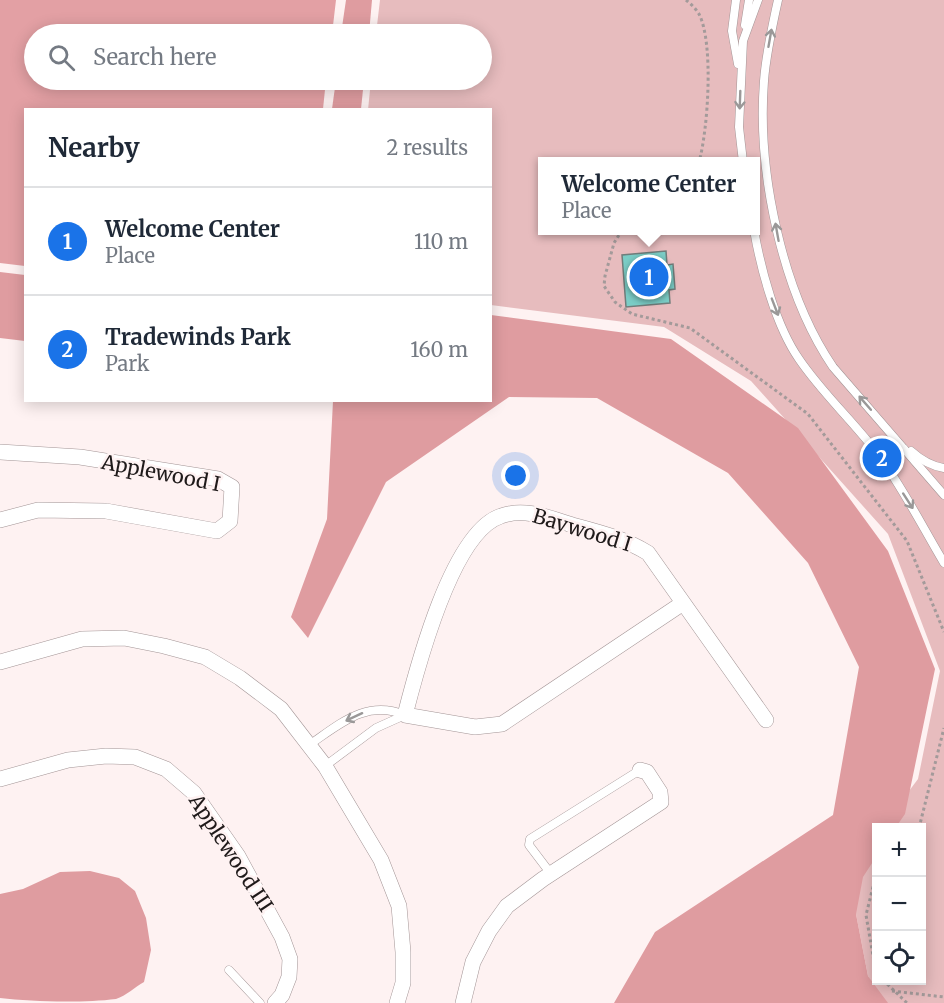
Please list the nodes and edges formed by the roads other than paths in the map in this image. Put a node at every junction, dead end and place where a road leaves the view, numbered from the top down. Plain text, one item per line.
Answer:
1 (736, 0) edge
2 (749, 0) edge
3 (758, 0) edge
4 (778, 0) edge
5 (743, 41) junction
6 (741, 80) junction
7 (742, 157) edge
8 (755, 235) edge
9 (888, 430) junction
10 (904, 449) junction
11 (0, 452) edge
12 (878, 454) junction
13 (944, 468) edge
14 (944, 495) edge
15 (0, 520) edge
16 (944, 563) edge
17 (683, 603) junction
18 (0, 662) edge
19 (405, 716) junction
20 (766, 720) dead end
21 (309, 745) junction
22 (325, 766) junction
23 (640, 770) joint
24 (0, 779) edge
25 (550, 874) junction
26 (229, 970) dead end
27 (400, 1002) edge
28 (260, 1003) edge
29 (275, 1003) edge
30 (463, 1003) edge

1 - 6 lane
2 - 5 lane
3 - 5 lane
9 -> 4 lane
5 - 6 lane
6 -> 7 lane
8 -> 12 lane
9 - 10 lane
9 - 13 lane
10 - 12 lane
10 - 14 lane
11 - 15 street, Applewood I
12 -> 16 lane
17 - 19 street
17 - 19 street, Baywood I
17 - 20 street, Baywood I
18 - 21 street
19 -> 21 lane
19 - 22 lane
21 - 22 street
22 - 27 street
23 - 25 lane
23 - 25 street
24 - 29 street, Applewood III
25 - 30 street
26 - 28 lane

